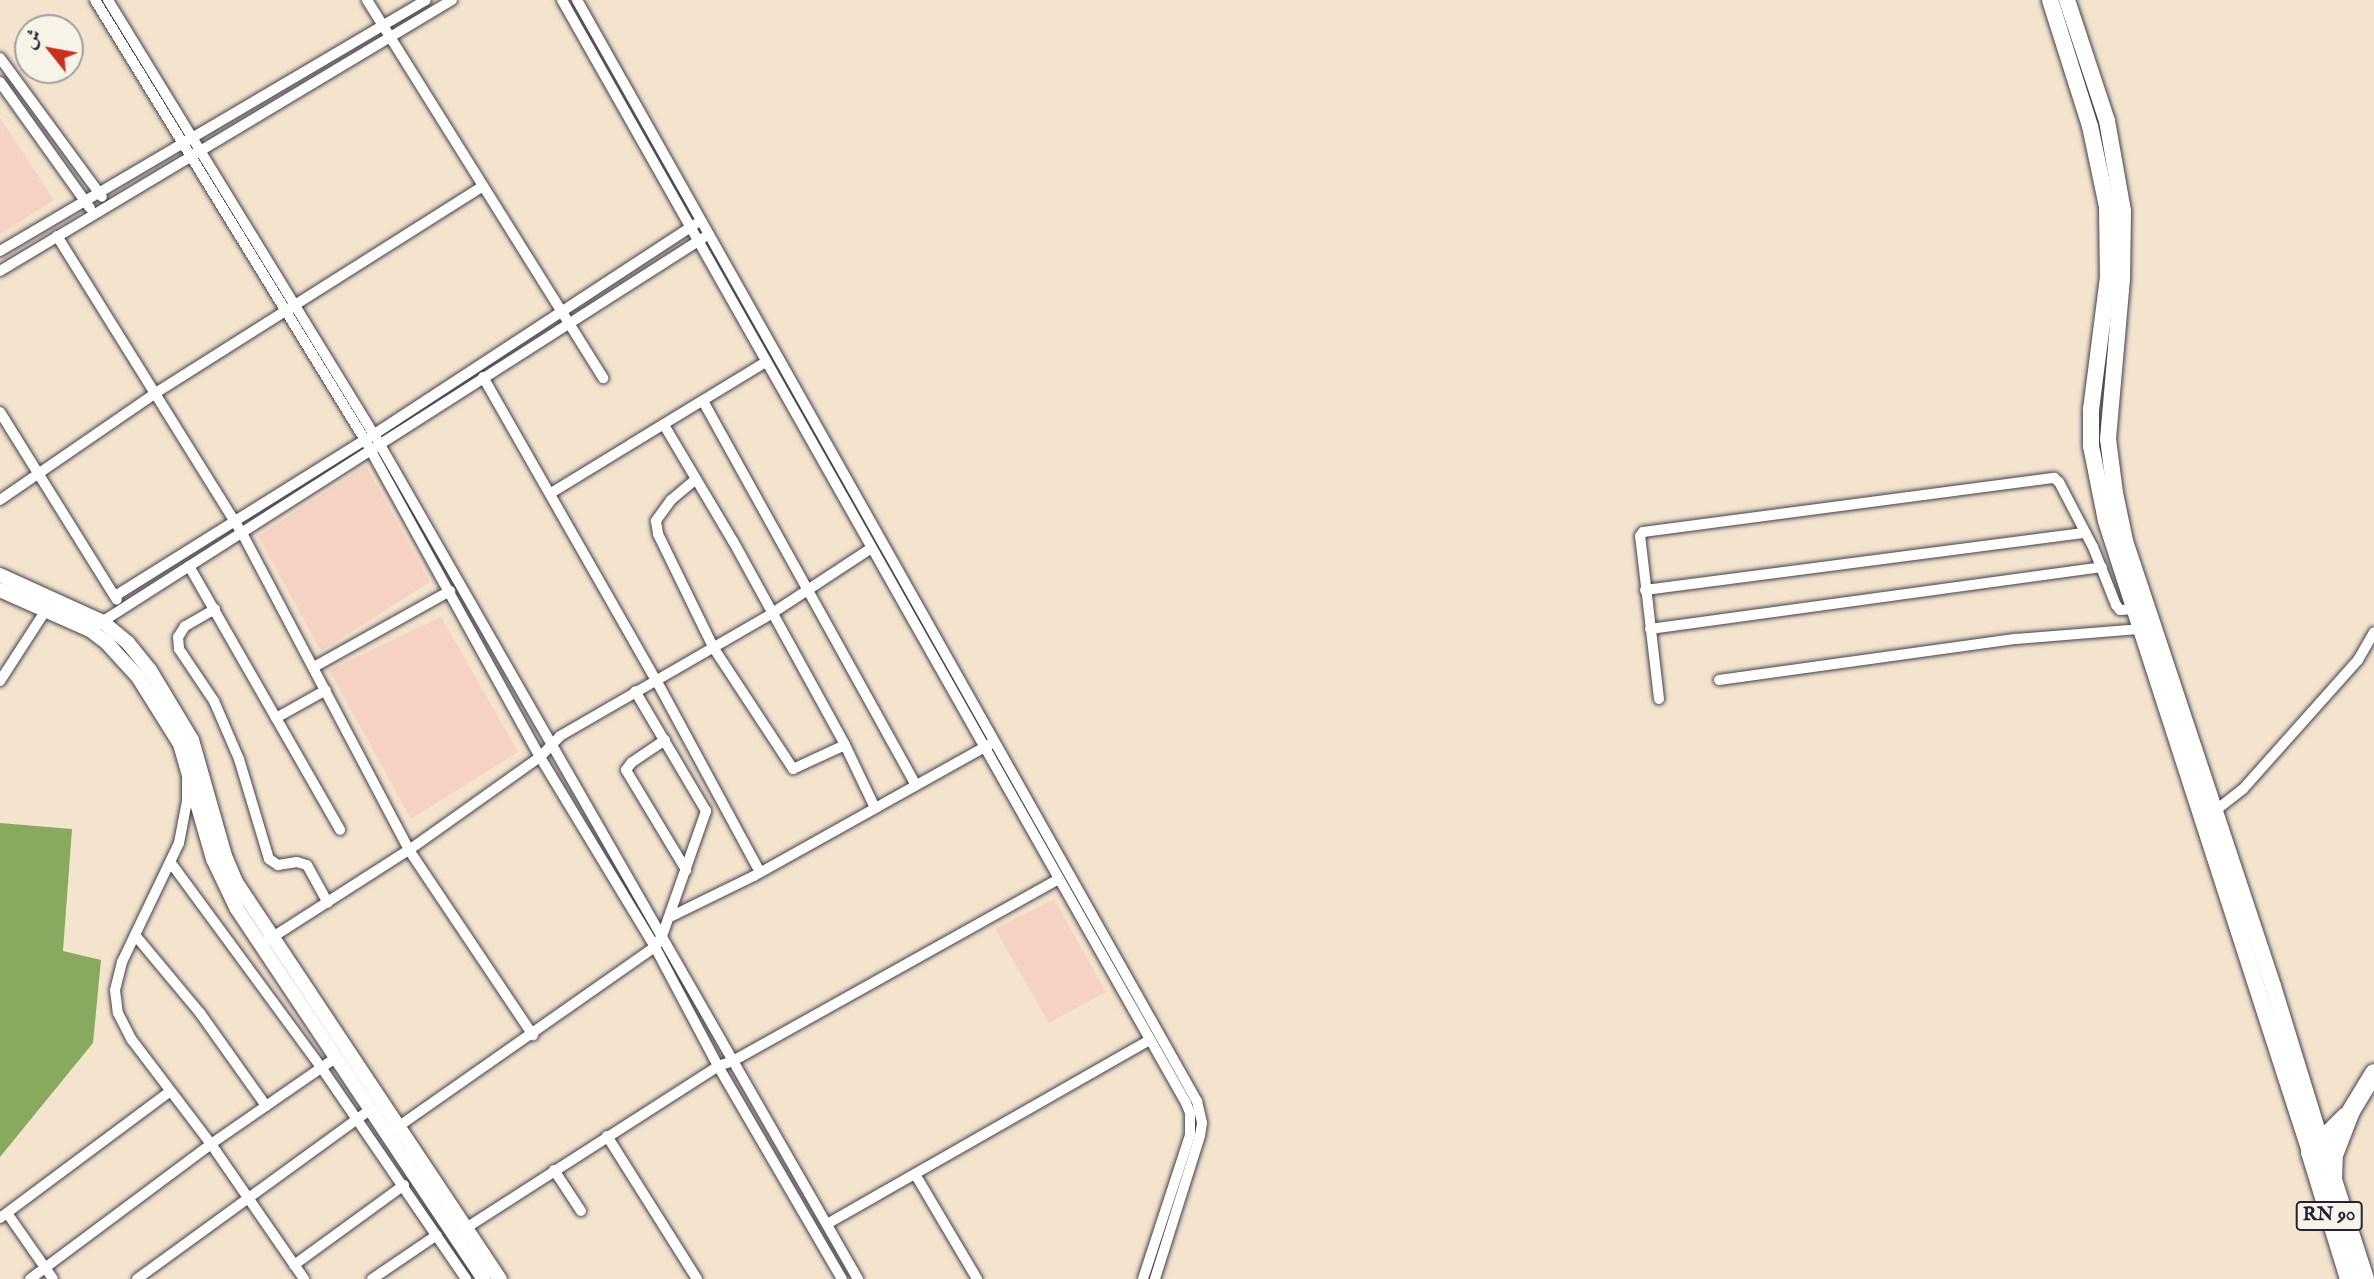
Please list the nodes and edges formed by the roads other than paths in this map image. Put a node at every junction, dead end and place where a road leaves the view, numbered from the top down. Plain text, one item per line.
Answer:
1 (95, 0) edge
2 (108, 0) edge
3 (367, 0) edge
4 (425, 0) edge
5 (452, 0) edge
6 (562, 0) edge
7 (577, 0) edge
8 (2050, 0) edge
9 (2067, 0) edge
10 (382, 26) junction
11 (389, 38) junction
12 (0, 58) edge
13 (0, 82) edge
14 (187, 143) junction
15 (195, 155) junction
16 (482, 187) junction
17 (99, 194) junction
18 (86, 202) junction
19 (108, 206) junction
20 (94, 214) junction
21 (700, 221) junction
22 (690, 228) junction
23 (57, 236) junction
24 (709, 236) junction
25 (697, 240) junction
26 (0, 251) edge
27 (0, 271) edge
28 (288, 307) junction
29 (564, 318) junction
30 (782, 365) junction
31 (769, 367) junction
32 (482, 377) junction
33 (603, 378) dead end
34 (154, 394) junction
35 (703, 401) junction
36 (0, 412) edge
37 (664, 425) junction
38 (372, 442) junction
39 (37, 473) junction
40 (696, 479) junction
41 (551, 493) junction
42 (0, 500) edge
43 (234, 520) junction
44 (242, 533) junction
45 (2083, 533) junction
46 (870, 549) junction
47 (189, 566) junction
48 (2102, 567) junction
49 (0, 575) edge
50 (0, 590) edge
51 (807, 590) junction
52 (1645, 590) junction
53 (450, 591) junction
54 (115, 596) junction
55 (123, 609) junction
56 (215, 609) junction
57 (2140, 609) junction
58 (46, 610) junction
59 (771, 614) junction
60 (103, 622) junction
61 (1650, 629) junction
62 (2139, 629) junction
63 (90, 630) junction
64 (2374, 632) edge
65 (713, 647) junction
66 (314, 667) junction
67 (655, 678) junction
68 (1719, 680) dead end
69 (0, 681) edge
70 (326, 690) junction
71 (635, 691) junction
72 (1659, 699) dead end
73 (276, 718) junction
74 (665, 740) junction
75 (996, 741) junction
76 (552, 744) junction
77 (845, 745) junction
78 (984, 748) junction
79 (540, 757) junction
80 (184, 758) junction
81 (916, 785) junction
82 (875, 808) junction
83 (2208, 816) junction
84 (340, 830) dead end
85 (409, 850) junction
86 (171, 863) junction
87 (686, 870) junction
88 (760, 872) junction
89 (1058, 879) junction
90 (328, 903) junction
91 (672, 916) junction
92 (135, 935) junction
93 (662, 936) junction
94 (266, 942) junction
95 (655, 947) junction
96 (533, 1035) junction
97 (1150, 1040) junction
98 (335, 1058) junction
99 (733, 1061) junction
100 (718, 1066) junction
101 (321, 1067) junction
102 (2374, 1073) edge
103 (170, 1092) junction
104 (266, 1106) junction
105 (370, 1110) junction
106 (2351, 1111) junction
107 (358, 1119) junction
108 (393, 1131) junction
109 (607, 1136) junction
110 (211, 1144) junction
111 (2315, 1146) junction
112 (554, 1170) junction
113 (915, 1174) junction
114 (2333, 1180) junction
115 (404, 1185) junction
116 (248, 1199) junction
117 (581, 1211) dead end
118 (4, 1215) edge
119 (827, 1224) junction
120 (466, 1228) junction
121 (437, 1235) junction
122 (294, 1265) junction
123 (44, 1269) junction
124 (30, 1279) edge
125 (53, 1279) edge
126 (137, 1279) edge
127 (304, 1279) edge
128 (372, 1279) edge
129 (466, 1279) edge
130 (484, 1279) edge
131 (500, 1279) edge
132 (697, 1279) edge
133 (842, 1279) edge
134 (859, 1279) edge
135 (977, 1279) edge
136 (1143, 1279) edge
137 (1155, 1279) edge
138 (2349, 1279) edge
139 (2364, 1279) edge

1 - 14 street
2 - 14 street
3 - 10 street
4 - 10 street
5 - 11 street
6 - 22 street
7 - 21 street
8 - 57 main road
9 - 57 main road
10 - 11 street
10 - 14 street
11 - 15 street
11 - 16 street
12 - 17 street
13 - 18 street
14 - 15 street
14 - 17 street
15 - 19 street
15 - 28 street
16 - 28 street
16 - 29 street
17 - 18 street
17 - 19 street
18 - 20 street
18 - 26 street
19 - 20 street
20 - 23 street
21 - 22 street
21 - 24 street
22 - 25 street
22 - 29 street
23 - 27 street
23 - 34 street
24 - 25 street
24 - 30 street
25 - 29 street
25 - 31 street
28 - 34 street
28 - 38 street
29 - 32 street
29 - 33 street
29 - 38 street
30 - 31 street
30 - 75 street
31 - 35 street
31 - 46 street
32 - 38 street
32 - 41 street
34 - 39 street
34 - 43 street
35 - 37 street
35 - 51 street
36 - 39 street
37 - 40 street
37 - 41 street
38 - 43 street
38 - 44 street
38 - 53 street
38 - 76 street
39 - 42 street
39 - 54 street
40 - 59 street
40 - 65 street
41 - 67 street
43 - 44 street
43 - 54 street
44 - 47 street
44 - 66 street
45 - 48 street
45 - 52 street
45 - 52 street
46 - 51 street
46 - 78 street
47 - 55 street
47 - 56 street
48 - 57 street
48 - 61 street
49 - 60 street
50 - 58 street
51 - 59 street
51 - 81 street
52 - 61 street
53 - 66 street
53 - 79 street
54 - 55 street
55 - 60 street
56 - 73 street
56 - 90 street
57 - 62 main road
57 - 83 main road
58 - 63 street
58 - 69 street
59 - 65 street
59 - 77 street
60 - 63 street
60 - 94 street
61 - 72 street
62 - 68 street
62 - 83 main road
63 - 80 street
64 - 83 street
65 - 67 street
65 - 77 street
66 - 70 street
67 - 71 street
67 - 88 street
70 - 73 street
70 - 85 street
71 - 74 street
71 - 76 street
73 - 84 street
74 - 87 street
74 - 87 street
75 - 78 street
75 - 137 street
76 - 79 street
76 - 93 street
77 - 82 street
78 - 81 street
78 - 89 street
79 - 85 street
79 - 95 street
80 - 86 street
80 - 94 street
81 - 82 street
82 - 88 street
83 - 111 main road
85 - 90 street
85 - 96 street
86 - 92 street
86 - 101 street
87 - 91 street
88 - 91 street
89 - 97 street
89 - 99 street
90 - 94 street
91 - 93 street
92 - 103 street
92 - 104 street
93 - 95 street
93 - 99 street
94 - 98 street
94 - 108 street
95 - 96 street
95 - 100 street
96 - 108 street
97 - 113 street
97 - 136 street
98 - 101 street
98 - 105 street
99 - 100 street
99 - 119 street
100 - 109 street
100 - 133 street
101 - 104 street
101 - 107 street
102 - 106 main road, RN 90
103 - 110 street
103 - 118 street
104 - 110 street
105 - 107 street
105 - 108 street
106 - 111 main road, RN 90
106 - 114 main road, RN 90
107 - 115 street
107 - 116 street
108 - 120 street
108 - 130 street
109 - 112 street
109 - 132 street
110 - 116 street
110 - 123 street
111 - 114 main road
111 - 138 main road, RN 90
112 - 117 street
112 - 120 street
113 - 119 street
113 - 135 street
114 - 139 main road
115 - 121 street
115 - 122 street
116 - 122 street
116 - 126 street
118 - 123 street
119 - 134 street
120 - 131 street
121 - 128 street
121 - 129 street
122 - 127 street
123 - 124 street
123 - 125 street

